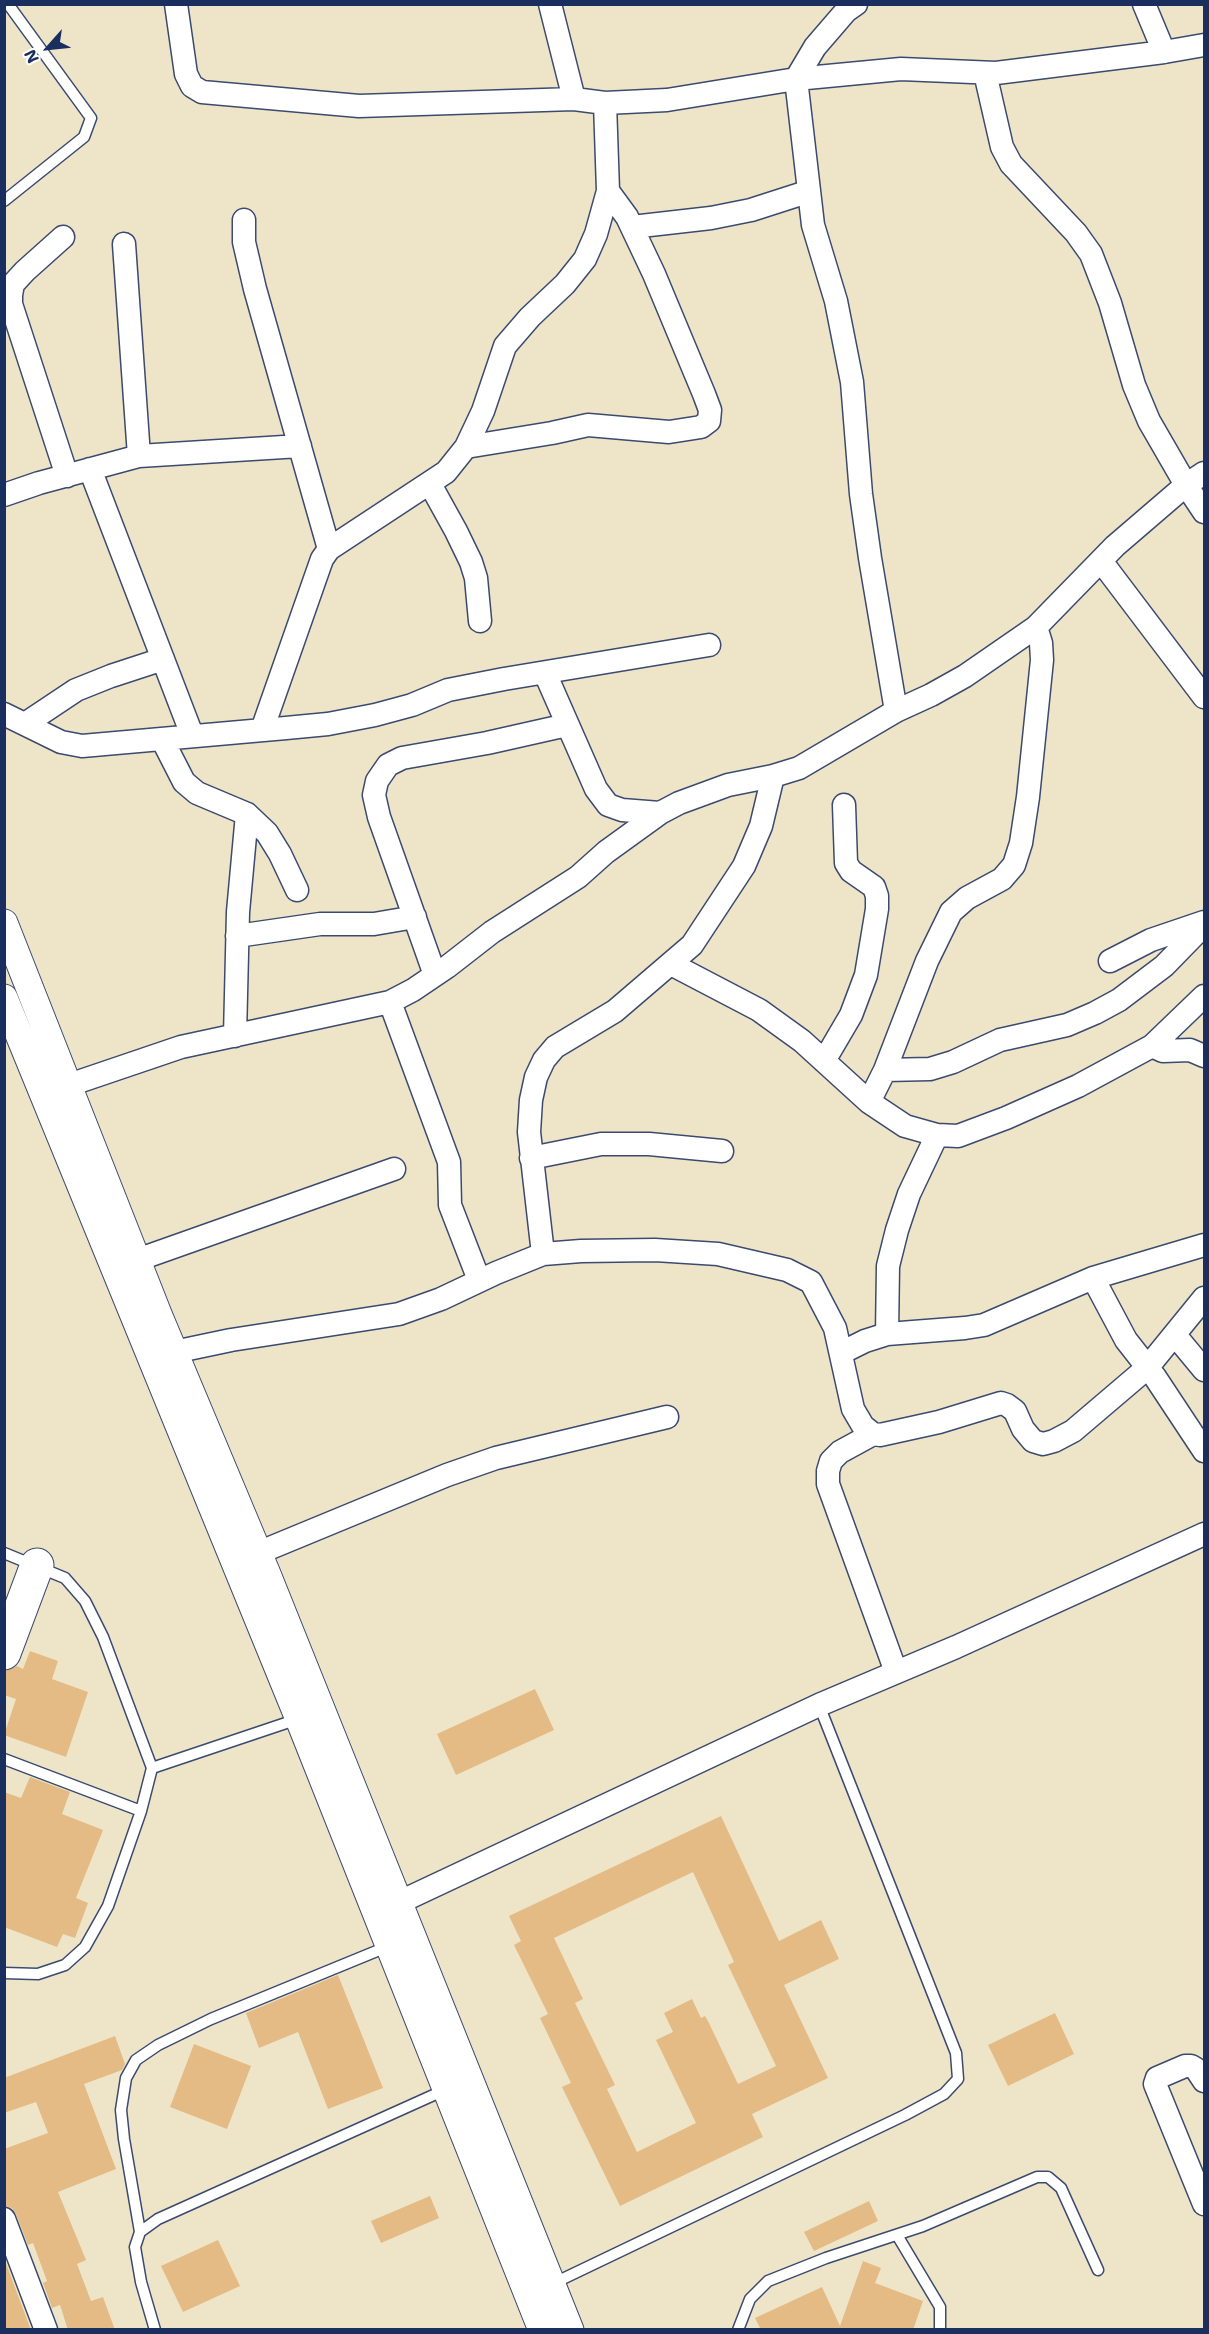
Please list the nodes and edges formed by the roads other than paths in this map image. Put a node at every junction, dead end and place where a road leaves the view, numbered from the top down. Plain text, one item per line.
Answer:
1 (176, 4) edge
2 (550, 4) edge
3 (856, 4) edge
4 (1144, 4) edge
5 (8, 12) edge
6 (1204, 45) edge
7 (1164, 52) junction
8 (985, 73) junction
9 (796, 79) junction
10 (574, 99) junction
11 (605, 103) junction
12 (608, 191) junction
13 (807, 192) junction
14 (4, 201) edge
15 (244, 220) dead end
16 (632, 227) junction
17 (63, 237) dead end
18 (124, 244) dead end
19 (300, 446) junction
20 (465, 447) junction
21 (139, 456) junction
22 (90, 470) junction
23 (67, 476) junction
24 (1195, 479) edge
25 (430, 484) junction
26 (4, 495) edge
27 (1204, 512) edge
28 (329, 549) junction
29 (1101, 561) junction
30 (480, 621) dead end
31 (1036, 627) junction
32 (709, 645) dead end
33 (163, 659) junction
34 (545, 673) junction
35 (1204, 697) edge
36 (896, 711) junction
37 (15, 719) edge
38 (567, 725) junction
39 (262, 730) junction
40 (192, 735) junction
41 (162, 739) junction
42 (773, 776) junction
43 (844, 805) dead end
44 (660, 813) junction
45 (247, 814) junction
46 (297, 890) dead end
47 (415, 917) junction
48 (4, 923) edge
49 (1204, 923) edge
50 (237, 936) junction
51 (1110, 961) dead end
52 (671, 964) junction
53 (435, 975) junction
54 (1204, 996) edge
55 (4, 998) edge
56 (390, 1002) junction
57 (235, 1036) junction
58 (1152, 1046) junction
59 (1204, 1056) edge
60 (824, 1061) junction
61 (885, 1070) junction
62 (69, 1085) junction
63 (869, 1102) junction
64 (937, 1135) junction
65 (722, 1151) dead end
66 (531, 1158) junction
67 (394, 1169) dead end
68 (1204, 1245) edge
69 (543, 1254) junction
70 (137, 1260) junction
71 (1093, 1278) junction
72 (479, 1280) junction
73 (1204, 1298) edge
74 (887, 1334) junction
75 (1175, 1335) junction
76 (174, 1352) junction
77 (841, 1353) junction
78 (1147, 1368) junction
79 (1204, 1370) edge
80 (667, 1417) dead end
81 (873, 1434) junction
82 (1204, 1451) edge
83 (1204, 1534) edge
84 (4, 1553) edge
85 (258, 1553) junction
86 (37, 1565) junction
87 (4, 1653) edge
88 (896, 1672) junction
89 (819, 1705) junction
90 (310, 1714) junction
91 (4, 1759) edge
92 (152, 1768) junction
93 (141, 1811) junction
94 (387, 1908) junction
95 (389, 1946) junction
96 (4, 1973) edge
97 (1204, 2081) edge
98 (447, 2089) junction
99 (1204, 2204) edge
100 (4, 2219) edge
101 (140, 2232) junction
102 (897, 2235) junction
103 (1098, 2270) dead end
104 (552, 2284) junction
105 (46, 2330) edge
106 (155, 2330) edge
107 (542, 2330) edge
108 (570, 2330) edge
109 (738, 2330) edge
110 (940, 2330) edge

1 - 10 street
2 - 10 street
3 - 9 street
4 - 7 street
5 - 14 lane
6 - 7 street
7 - 8 street
8 - 9 street
8 - 24 street
9 - 11 street
9 - 13 street
10 - 11 street
11 - 12 street
12 - 16 street
12 - 20 street
13 - 16 street
13 - 36 street
15 - 19 street
16 - 20 street
17 - 23 street
18 - 21 street
19 - 21 street
19 - 28 street
20 - 25 street
21 - 22 street
22 - 23 street
22 - 33 street
23 - 26 street
24 - 27 street
24 - 29 street
25 - 28 street
25 - 30 street
28 - 39 street
29 - 31 street
29 - 35 street
31 - 36 street
31 - 61 street
32 - 34 street
33 - 37 street
33 - 40 street
34 - 38 street
34 - 39 street
36 - 42 street
37 - 41 street
38 - 44 street
38 - 47 street
39 - 40 street
40 - 41 street
41 - 45 street
42 - 44 street
42 - 52 street
43 - 60 street
44 - 53 street
45 - 46 street
45 - 50 street
47 - 50 street
47 - 53 street
48 - 62 street
49 - 51 street
49 - 61 street
50 - 57 street
52 - 60 street
52 - 66 street
53 - 56 street
54 - 58 street
55 - 90 street
56 - 57 street
56 - 72 street
57 - 62 street
58 - 59 street
58 - 64 street
60 - 63 street
61 - 63 street
62 - 70 street
63 - 64 street
64 - 74 street
65 - 66 street
66 - 69 street
67 - 70 street
68 - 71 street
69 - 72 street
69 - 77 street
70 - 76 street
71 - 74 street
71 - 78 street
72 - 76 street
73 - 75 street
74 - 77 street
75 - 78 street
75 - 79 street
76 - 85 street
77 - 81 street
78 - 81 street
78 - 82 street
80 - 85 street
81 - 88 street
83 - 88 street
84 - 86 lane
85 - 90 street
86 - 87 main road
86 - 92 lane
88 - 89 street
89 - 94 street
89 - 104 lane
90 - 92 lane
90 - 94 street
91 - 93 lane
92 - 93 lane
93 - 96 lane
94 - 95 street
94 - 104 street
95 - 98 street
95 - 101 lane
97 - 99 street
98 - 101 lane
98 - 107 street
100 - 105 street
101 - 106 lane
102 - 103 lane
102 - 109 lane
102 - 110 lane
104 - 108 street

